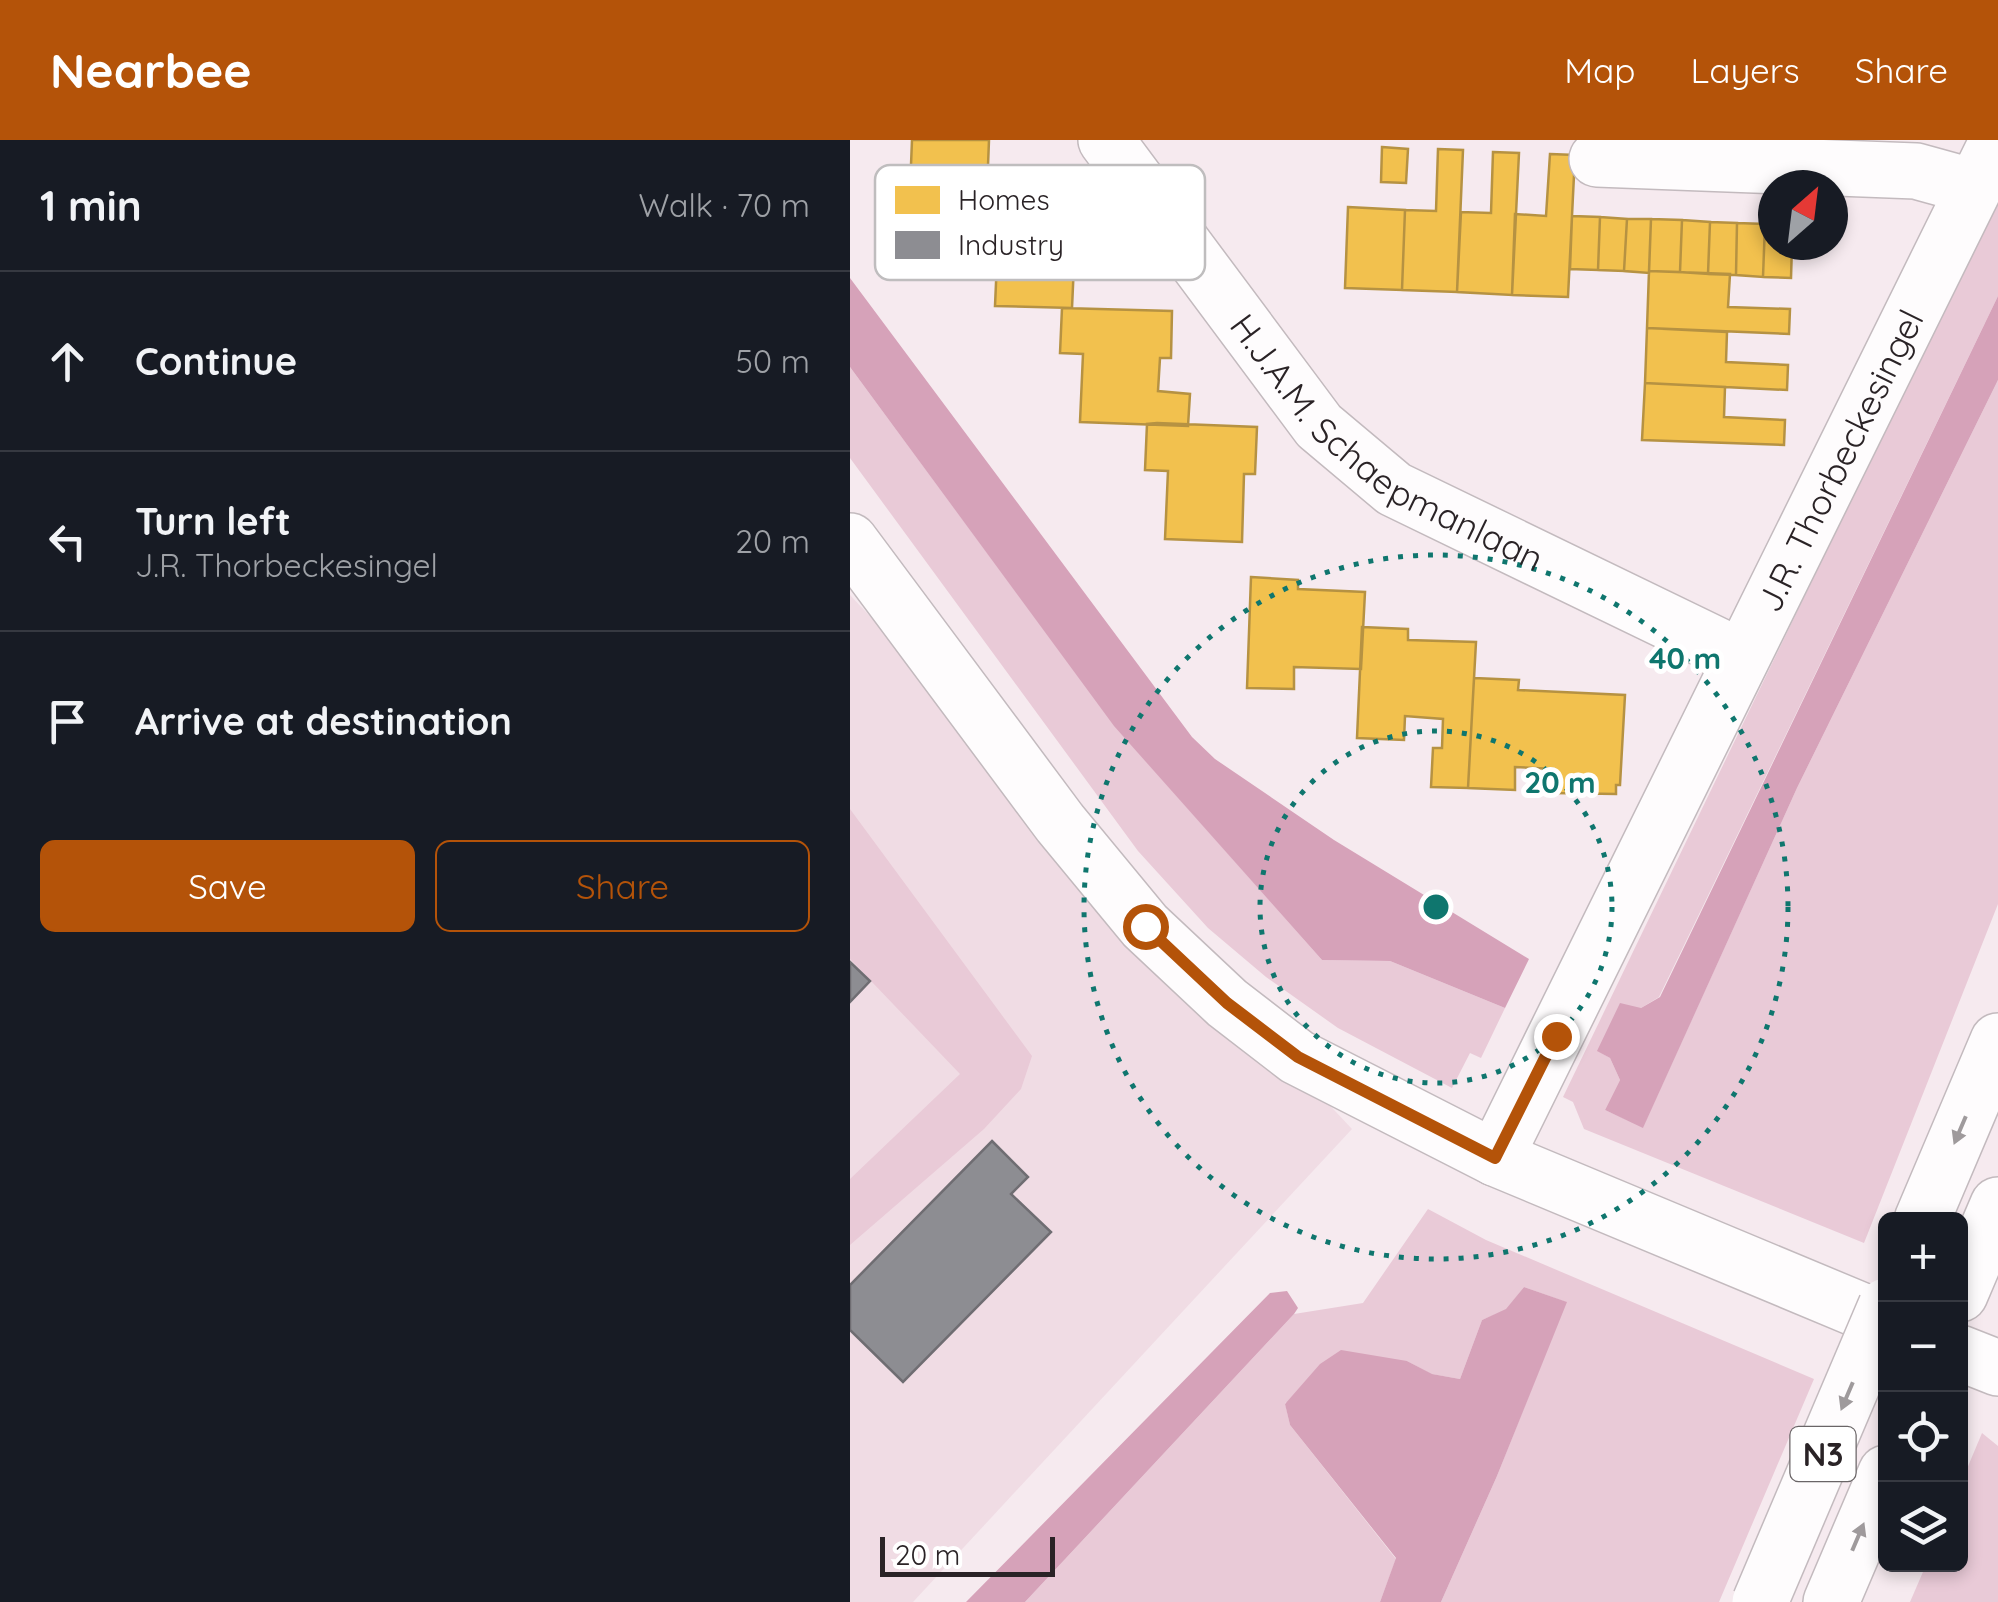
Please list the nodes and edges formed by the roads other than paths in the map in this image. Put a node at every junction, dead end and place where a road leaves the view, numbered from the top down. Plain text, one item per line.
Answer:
1 (1106, 140) edge
2 (1597, 160) dead end
3 (1986, 164) edge
4 (1125, 165) edge
5 (1205, 273) edge
6 (850, 541) edge
7 (1741, 657) junction
8 (1998, 1042) edge
9 (1495, 1158) junction
10 (1998, 1205) edge
11 (1925, 1212) edge
12 (1968, 1275) edge
13 (1878, 1318) edge
14 (1878, 1325) edge
15 (1968, 1356) edge
16 (1998, 1368) edge
17 (1882, 1482) edge
18 (1760, 1602) edge
19 (1831, 1602) edge

1 - 4 street, H.J.A.M. Schaepmanlaan
2 - 3 street
3 - 7 street, J.R. Thorbeckesingel
5 - 7 street, H.J.A.M. Schaepmanlaan
6 - 9 street
7 - 9 street, J.R. Thorbeckesingel
8 -> 11 street
9 - 13 street
10 - 12 street
14 -> 18 street, N3, bridge
15 - 16 street
19 -> 17 street, N3

